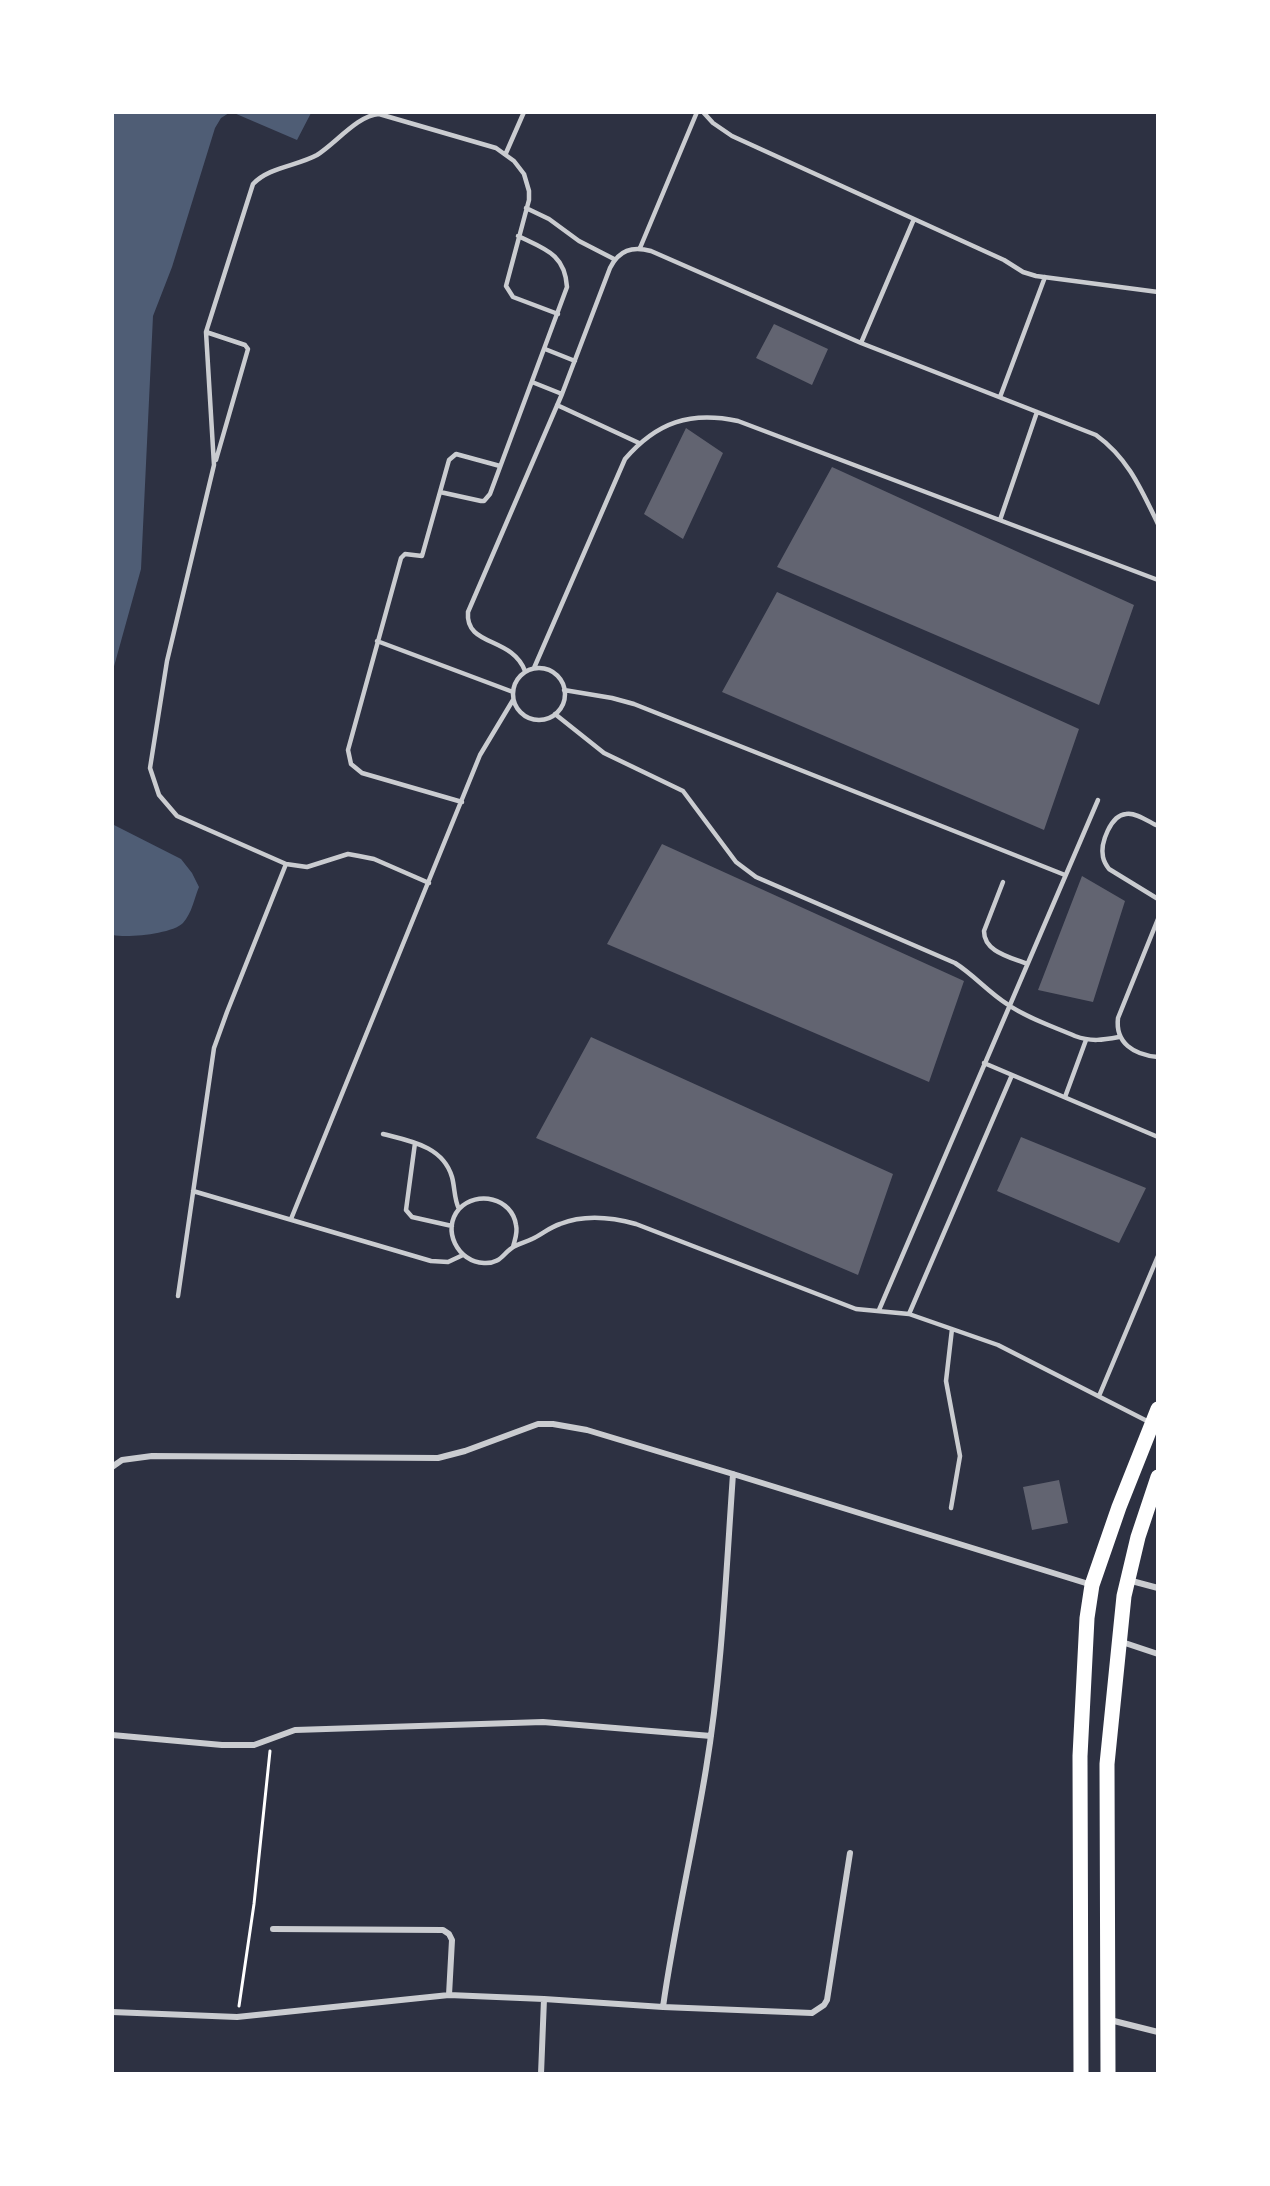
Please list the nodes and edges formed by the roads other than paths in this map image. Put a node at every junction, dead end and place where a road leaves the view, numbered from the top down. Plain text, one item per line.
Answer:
1 (524, 112) edge
2 (697, 112) edge
3 (703, 112) edge
4 (506, 153) junction
5 (526, 208) junction
6 (915, 219) junction
7 (518, 236) junction
8 (640, 248) junction
9 (615, 259) junction
10 (1045, 277) junction
11 (1158, 292) edge
12 (558, 314) junction
13 (206, 332) junction
14 (861, 343) junction
15 (545, 349) junction
16 (575, 361) junction
17 (532, 382) junction
18 (562, 394) junction
19 (1000, 397) junction
20 (558, 405) junction
21 (1037, 412) junction
22 (639, 443) junction
23 (214, 465) junction
24 (500, 466) junction
25 (440, 492) junction
26 (1000, 520) junction
27 (1158, 524) edge
28 (1158, 580) edge
29 (377, 641) junction
30 (534, 668) junction
31 (525, 671) junction
32 (564, 690) junction
33 (513, 692) junction
34 (513, 700) junction
35 (555, 714) junction
36 (1098, 800) dead end
37 (462, 802) junction
38 (1158, 826) edge
39 (286, 864) junction
40 (1065, 876) junction
41 (1003, 882) dead end
42 (429, 883) junction
43 (1158, 899) edge
44 (1158, 919) edge
45 (1027, 964) junction
46 (1009, 1006) junction
47 (1119, 1036) junction
48 (1086, 1040) junction
49 (1158, 1057) edge
50 (984, 1063) junction
51 (1012, 1075) junction
52 (1065, 1097) junction
53 (383, 1134) dead end
54 (1158, 1137) edge
55 (415, 1143) junction
56 (193, 1191) junction
57 (459, 1209) junction
58 (291, 1220) junction
59 (452, 1226) junction
60 (513, 1247) junction
61 (463, 1255) junction
62 (1158, 1256) edge
63 (178, 1296) dead end
64 (879, 1310) junction
65 (909, 1314) junction
66 (952, 1329) junction
67 (1099, 1396) junction
68 (1155, 1417) edge
69 (113, 1466) edge
70 (733, 1474) junction
71 (1158, 1477) edge
72 (951, 1508) dead end
73 (1128, 1580) junction
74 (1092, 1585) junction
75 (1158, 1588) edge
76 (1118, 1641) junction
77 (1158, 1654) edge
78 (112, 1735) edge
79 (711, 1736) junction
80 (850, 1853) dead end
81 (273, 1929) dead end
82 (448, 1995) junction
83 (544, 1998) junction
84 (663, 2007) junction
85 (112, 2012) edge
86 (1109, 2020) junction
87 (1158, 2032) edge
88 (541, 2073) edge
89 (1081, 2073) edge
90 (1108, 2073) edge

1 - 4 lane
2 - 8 lane
3 - 6 lane
4 - 5 lane
4 - 13 lane
5 - 7 lane
5 - 9 lane
6 - 10 lane
6 - 14 lane
7 - 12 lane
7 - 12 lane
8 - 9 lane
8 - 14 lane
9 - 16 lane
10 - 11 lane
10 - 19 lane
12 - 15 lane
13 - 23 lane
13 - 23 lane
14 - 19 lane
15 - 16 lane
15 - 17 lane
16 - 18 lane
17 - 18 lane
17 - 24 lane
18 - 20 lane
19 - 21 lane
20 - 22 lane
20 - 31 lane
21 - 26 lane
21 - 27 lane
22 - 26 lane
22 - 30 lane
23 - 39 lane
24 - 25 lane
24 - 25 lane
25 - 29 lane
26 - 28 lane
29 - 33 lane
29 - 37 lane
30 - 31 lane
30 - 32 lane
31 - 33 lane
32 - 35 lane
32 - 40 lane
33 - 34 lane
34 - 35 lane
34 - 37 lane
35 - 46 lane
36 - 40 lane
37 - 42 lane
38 - 43 lane
39 - 42 lane
39 - 56 lane
40 - 45 lane
41 - 45 lane
42 - 58 lane
44 - 47 lane
45 - 46 lane
46 - 48 lane
46 - 50 lane
47 - 48 lane
47 - 49 lane
48 - 52 lane
50 - 51 lane
50 - 64 lane
51 - 52 lane
51 - 65 lane
52 - 54 lane
53 - 55 lane
55 - 57 lane
55 - 59 lane
56 - 58 lane
56 - 63 lane
57 - 59 lane
57 - 60 lane
58 - 61 lane
59 - 61 lane
60 - 61 lane
60 - 64 lane
62 - 67 lane
64 - 65 lane
65 - 66 lane
66 - 67 lane
66 - 72 lane
67 - 68 lane
68 - 74 main road
69 - 70 street
70 - 74 street
70 - 79 street
71 - 73 main road
73 - 75 street
73 - 76 main road
74 - 89 main road
76 - 77 street
76 - 86 main road
78 - 79 street
79 - 84 street
80 - 84 street
81 - 82 street
82 - 83 street
82 - 85 street
83 - 84 street
83 - 88 street
86 - 87 street
86 - 90 main road

